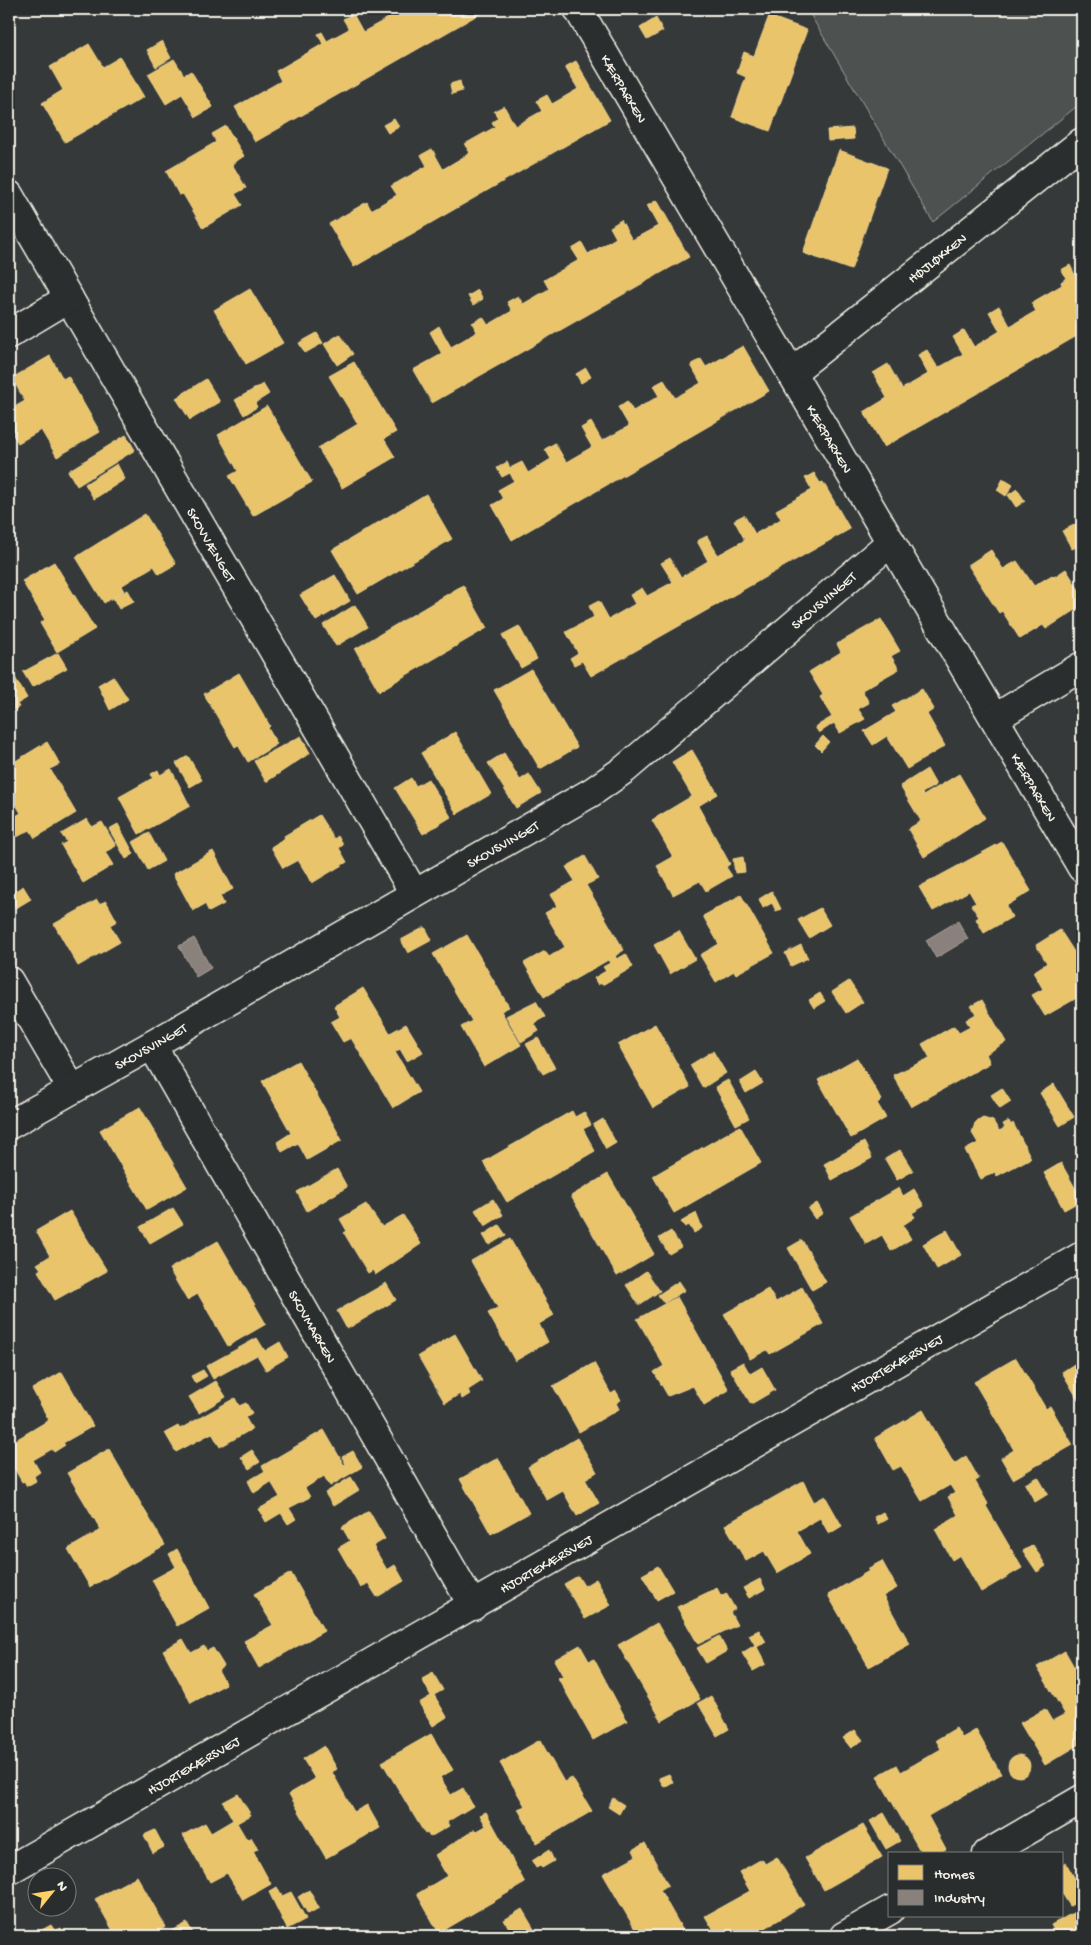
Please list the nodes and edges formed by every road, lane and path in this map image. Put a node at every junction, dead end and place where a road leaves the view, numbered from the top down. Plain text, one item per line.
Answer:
1 (578, 9) edge
2 (1082, 142) edge
3 (9, 195) edge
4 (69, 298) junction
5 (9, 334) edge
6 (792, 373) junction
7 (891, 542) junction
8 (1082, 666) edge
9 (995, 718) junction
10 (1082, 868) edge
11 (414, 893) junction
12 (9, 981) edge
13 (152, 1045) junction
14 (72, 1089) junction
15 (9, 1124) edge
16 (1082, 1256) edge
17 (473, 1606) junction
18 (1082, 1799) edge
19 (990, 1852) edge
20 (9, 1870) edge
21 (888, 1911) edge
22 (844, 1936) edge

1 - 6 street, KÆRPARKEN
2 - 6 street, HØJLØKKEN
3 - 4 street, SKOVVÆNGET
4 - 5 street
4 - 11 street, SKOVVÆNGET
6 - 7 street, KÆRPARKEN
7 - 9 street, KÆRPARKEN
7 - 11 street, SKOVSVINGET
8 - 9 street
9 - 10 street, KÆRPARKEN
11 - 13 street, SKOVSVINGET
12 - 14 street
13 - 14 street, SKOVSVINGET
13 - 17 street, SKOVMARKEN
14 - 15 street, SKOVSVINGET
16 - 17 street, HJORTEKÆRSVEJ
17 - 20 street, HJORTEKÆRSVEJ
18 - 19 street
21 - 22 street

